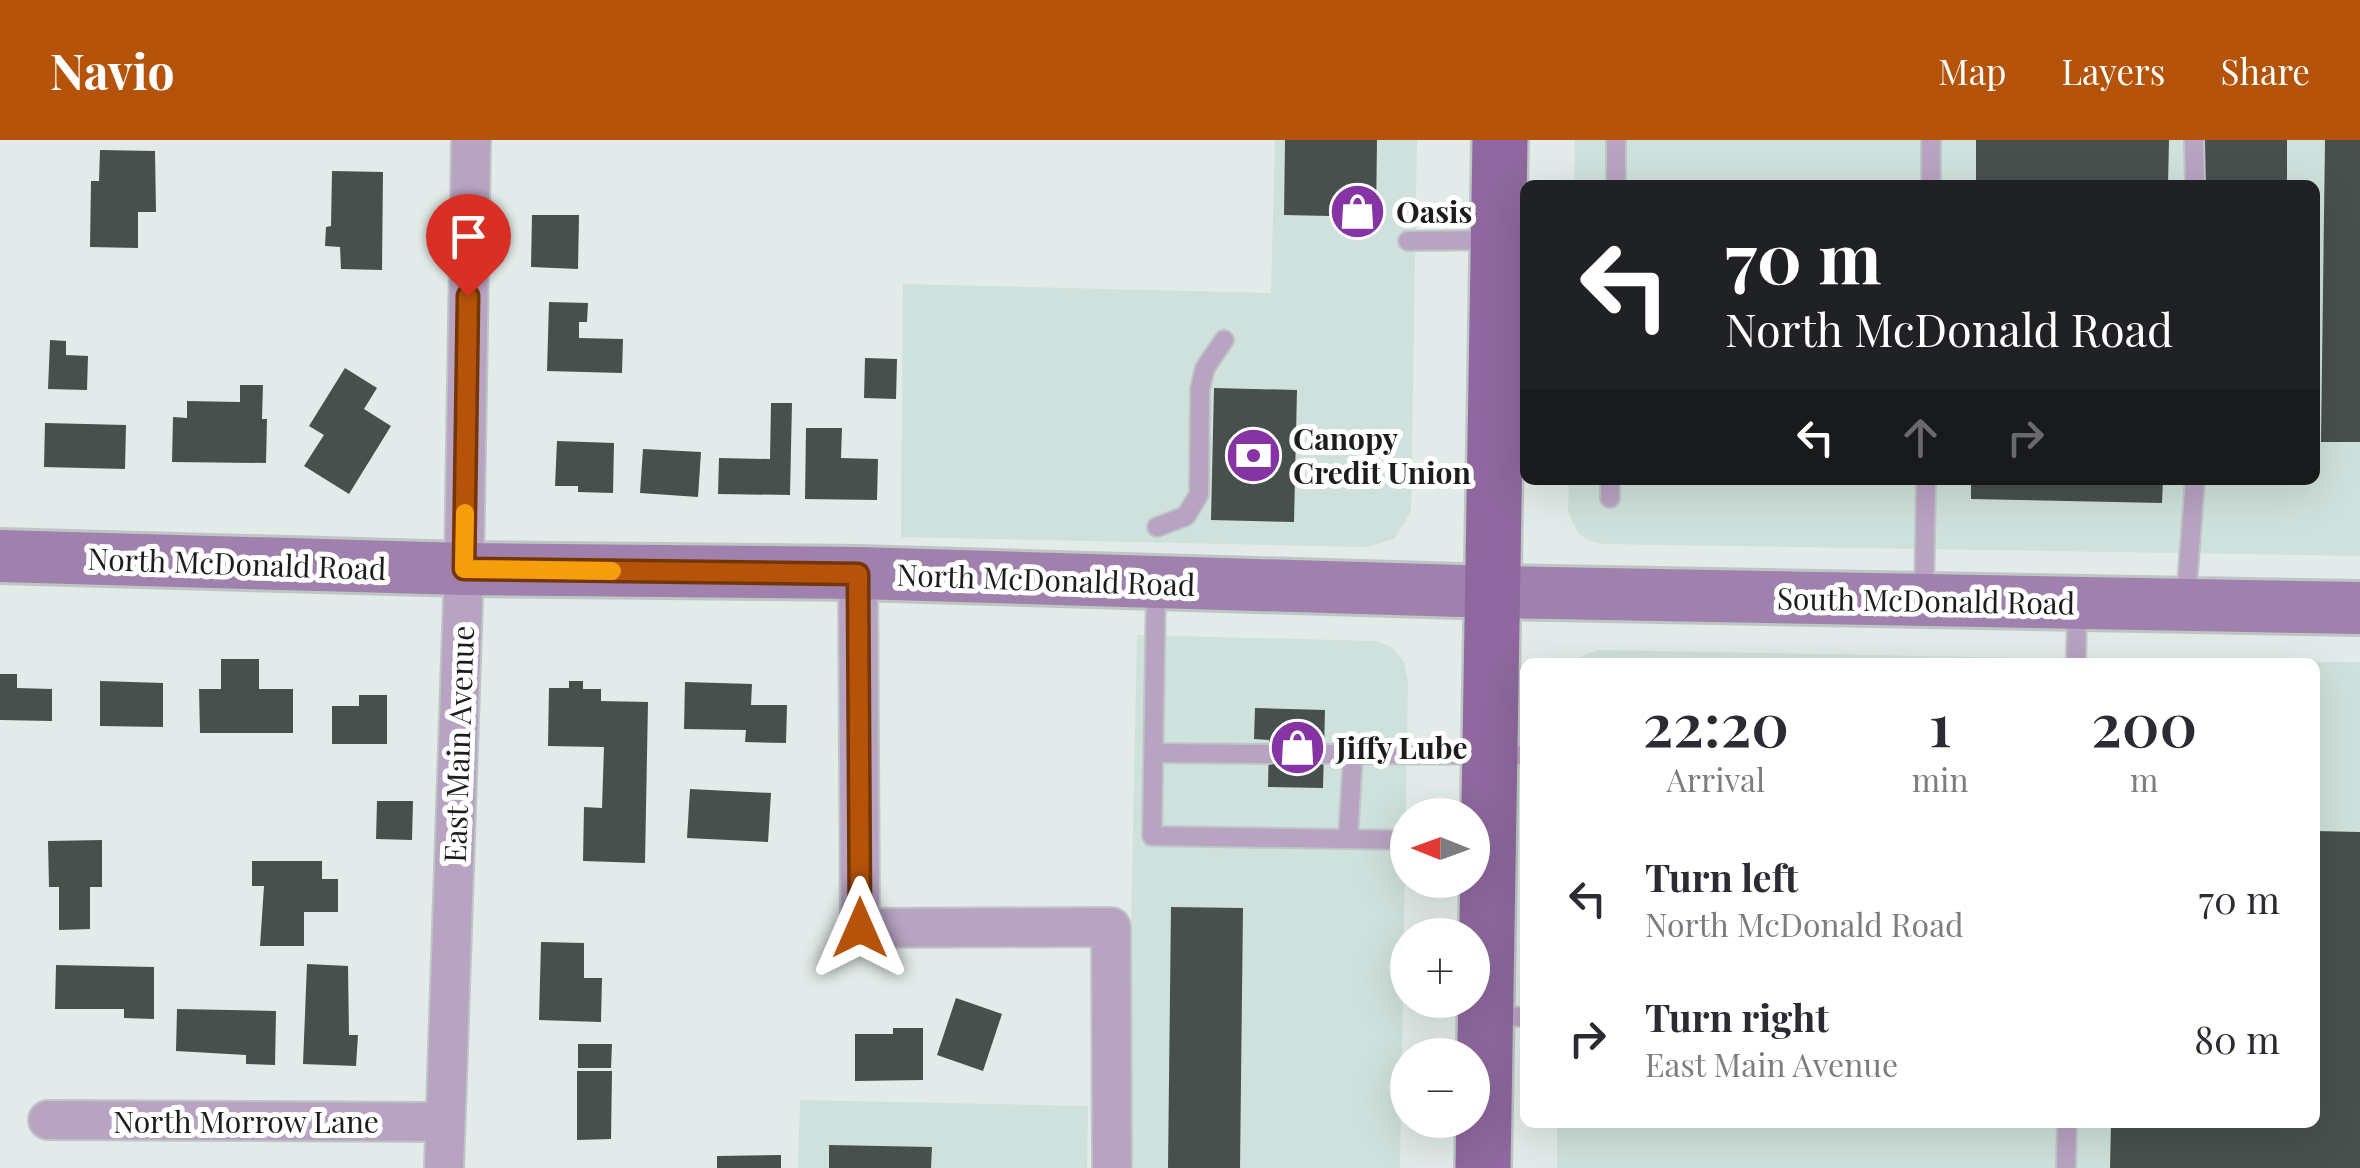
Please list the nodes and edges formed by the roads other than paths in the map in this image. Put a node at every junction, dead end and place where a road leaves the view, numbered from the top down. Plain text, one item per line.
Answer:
1 (471, 140) edge
2 (1500, 140) edge
3 (1616, 140) edge
4 (1931, 140) edge
5 (2194, 140) edge
6 (1616, 180) edge
7 (1931, 180) edge
8 (2194, 180) edge
9 (1498, 240) junction
10 (1408, 241) dead end
11 (1224, 340) dead end
12 (1926, 485) edge
13 (2195, 485) edge
14 (1157, 527) dead end
15 (0, 556) edge
16 (464, 569) junction
17 (858, 574) junction
18 (1156, 582) junction
19 (1493, 592) junction
20 (1924, 600) junction
21 (2077, 603) junction
22 (2186, 605) junction
23 (2360, 608) edge
24 (2076, 658) edge
25 (1154, 754) junction
26 (1269, 754) dead end
27 (1324, 754) dead end
28 (1353, 754) junction
29 (1508, 754) edge
30 (1490, 811) edge
31 (1348, 839) junction
32 (1390, 840) edge
33 (1488, 898) edge
34 (1505, 1017) edge
35 (48, 1120) dead end
36 (444, 1122) junction
37 (2066, 1128) edge
38 (444, 1168) edge
39 (1112, 1168) edge
40 (1483, 1168) edge
41 (2066, 1168) edge

1 - 16 street, East Main Avenue
2 - 9 main road
3 - 6 lane
4 - 7 lane
5 - 8 lane
9 - 10 lane
9 - 19 main road
11 - 14 lane
12 - 20 lane
13 - 22 lane
15 - 16 street, North McDonald Road
16 - 17 street, North McDonald Road
16 - 36 street, East Main Avenue
17 - 18 street, North McDonald Road
17 - 39 street
18 - 19 street, North McDonald Road
18 - 25 lane
19 - 20 street, South McDonald Road
19 - 29 main road
20 - 21 street, South McDonald Road
21 - 22 street, South McDonald Road
21 - 24 lane
22 - 23 street, South McDonald Road
25 - 26 lane
25 - 31 lane
27 - 28 lane
28 - 29 lane
28 - 31 lane
29 - 30 main road
31 - 32 lane
33 - 34 main road
34 - 40 main road
35 - 36 street, North Morrow Lane
36 - 38 street, East Main Avenue
37 - 41 lane

